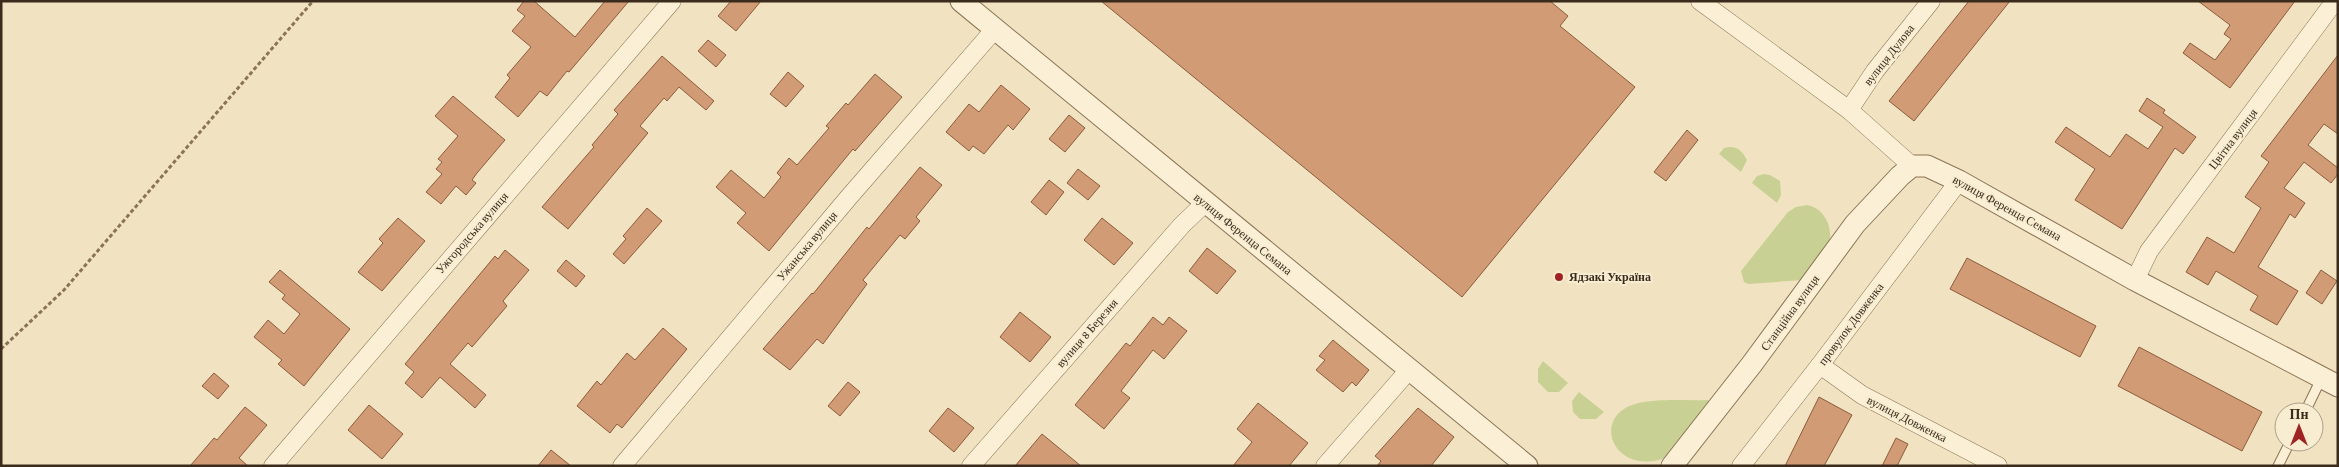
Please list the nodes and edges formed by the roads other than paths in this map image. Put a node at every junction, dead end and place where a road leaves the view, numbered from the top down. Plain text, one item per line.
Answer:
1 (672, 1) edge
2 (961, 1) edge
3 (1700, 1) edge
4 (1931, 1) edge
5 (2335, 1) edge
6 (995, 29) junction
7 (1849, 110) junction
8 (1912, 166) junction
9 (1959, 181) junction
10 (1205, 203) junction
11 (2135, 280) junction
12 (1820, 365) junction
13 (1409, 370) junction
14 (2330, 382) edge
15 (2313, 402) edge
16 (2285, 452) edge
17 (273, 466) edge
18 (622, 466) edge
19 (972, 466) edge
20 (1325, 466) edge
21 (1527, 466) edge
22 (1672, 466) edge
23 (1741, 466) edge
24 (1998, 466) edge
25 (2278, 466) edge

1 - 17 street, Ужгородська вулиця
2 - 6 street, вулиця Ференца Семана
3 - 7 street
4 - 7 street, вулиця Дулова
5 - 11 street, Цвітна вулиця
6 - 10 street, вулиця Ференца Семана
6 - 18 street, Ужанська вулиця
7 - 8 street
8 - 9 street, вулиця Ференца Семана
8 - 22 street, Станційна вулиця
9 - 11 street, вулиця Ференца Семана
9 - 12 street, провулок Довженка
10 - 13 street, вулиця Ференца Семана
10 - 19 street, вулиця 8 Березня
11 - 14 street, вулиця Ференца Семана
12 - 23 street, провулок Довженка
12 - 24 street, вулиця Довженка
13 - 20 street
13 - 21 street, вулиця Ференца Семана
14 - 15 lane
16 - 25 lane

